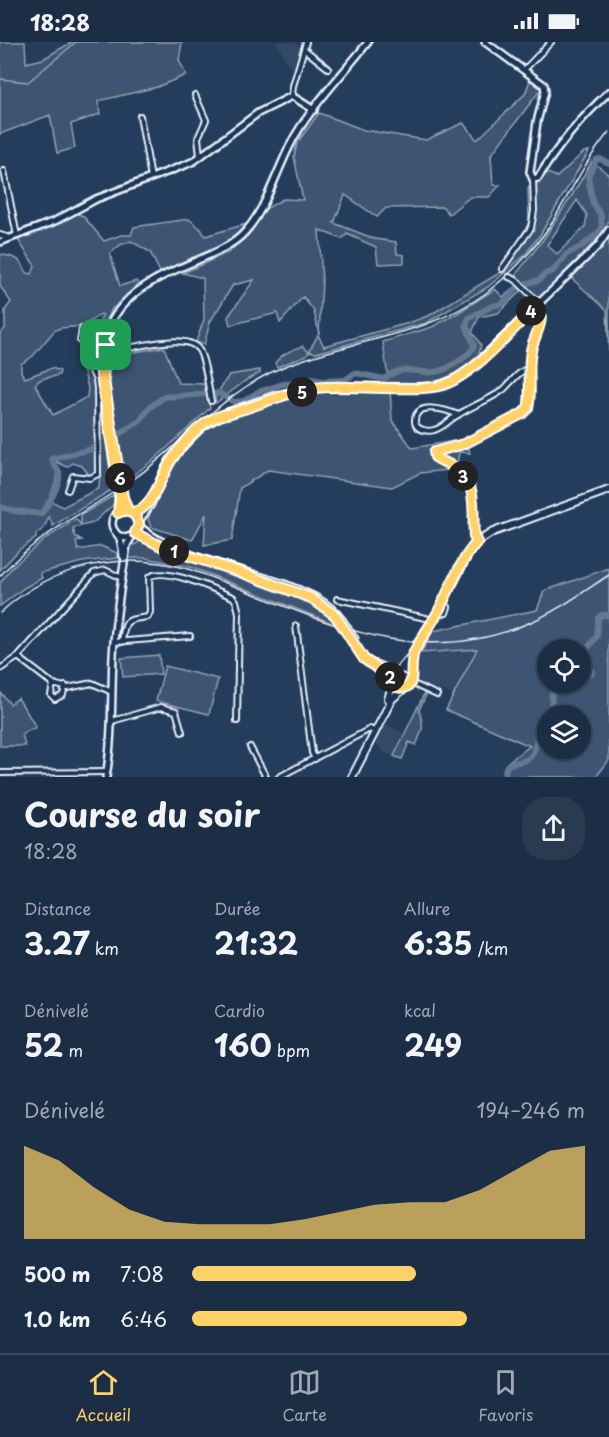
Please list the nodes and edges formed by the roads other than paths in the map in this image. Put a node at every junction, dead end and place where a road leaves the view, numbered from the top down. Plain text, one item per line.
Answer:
1 (306, 42) edge
2 (368, 42) edge
3 (484, 42) edge
4 (551, 42) edge
5 (304, 49) junction
6 (328, 68) dead end
7 (524, 70) junction
8 (609, 92) edge
9 (195, 94) dead end
10 (292, 96) junction
11 (315, 110) junction
12 (140, 117) dead end
13 (200, 156) junction
14 (3, 171) dead end
15 (151, 179) junction
16 (532, 179) junction
17 (609, 230) edge
18 (0, 235) edge
19 (17, 236) junction
20 (10, 238) junction
21 (0, 242) edge
22 (502, 269) dead end
23 (509, 277) dead end
24 (538, 304) junction
25 (82, 329) dead end
26 (103, 351) junction
27 (528, 369) junction
28 (209, 396) dead end
29 (458, 415) junction
30 (158, 488) junction
31 (68, 490) dead end
32 (609, 490) edge
33 (120, 491) junction
34 (130, 512) junction
35 (118, 513) junction
36 (139, 524) junction
37 (133, 535) junction
38 (118, 536) junction
39 (477, 542) junction
40 (122, 572) junction
41 (338, 599) dead end
42 (434, 619) junction
43 (341, 620) junction
44 (296, 626) dead end
45 (190, 636) dead end
46 (353, 640) junction
47 (114, 642) junction
48 (122, 642) junction
49 (414, 653) junction
50 (18, 657) junction
51 (0, 669) edge
52 (398, 670) junction
53 (410, 674) junction
54 (392, 681) junction
55 (411, 683) junction
56 (53, 684) junction
57 (65, 686) junction
58 (403, 688) junction
59 (113, 692) junction
60 (437, 694) dead end
61 (112, 720) junction
62 (237, 721) dead end
63 (374, 731) junction
64 (182, 732) dead end
65 (250, 747) dead end
66 (315, 759) junction
67 (0, 773) edge
68 (106, 774) edge
69 (24, 775) edge
70 (266, 777) edge
71 (279, 777) edge
72 (351, 777) edge

1 - 5 street
2 - 11 main road
3 - 7 main road
4 - 7 street
5 - 6 street
5 - 10 street
7 - 16 main road
8 - 16 main road
9 - 13 street
10 - 11 main road
10 - 13 main road
11 - 26 main road
12 - 15 street
13 - 15 main road
14 - 19 street
15 - 19 main road
16 - 22 street
17 - 24 main road
18 - 20 street
19 - 20 main road
20 - 21 main road
23 - 24 street
24 - 27 street
24 - 30 main road
25 - 26 street
26 - 28 street
26 - 31 street
26 - 33 main road, bridge
27 - 29 street
27 - 39 street
29 - 29 street
30 - 34 main road
30 - 36 main road
32 - 39 main road
33 - 34 main road
33 - 35 main road
34 - 35 main road
34 - 36 main road
35 - 38 main road
36 - 37 main road
36 - 43 main road
37 - 38 main road
37 - 40 main road
37 - 43 main road
38 - 40 main road
39 - 42 main road
40 - 47 main road
40 - 50 street
41 - 42 street
42 - 49 main road, bridge
43 - 46 main road, bridge
44 - 66 street
45 - 48 street
46 - 52 main road
46 - 54 main road
47 - 48 street
47 - 59 main road
48 - 62 street
49 - 52 main road
49 - 53 main road
50 - 51 street
50 - 56 street
52 - 53 main road
52 - 54 main road
53 - 55 main road
54 - 58 main road
54 - 63 main road
55 - 58 main road
55 - 60 street
56 - 57 street
56 - 57 street
57 - 59 street
58 - 63 main road
59 - 61 main road
61 - 64 street
61 - 68 main road
63 - 66 street
63 - 72 main road
65 - 70 street
66 - 71 street
67 - 69 street
68 - 69 street

